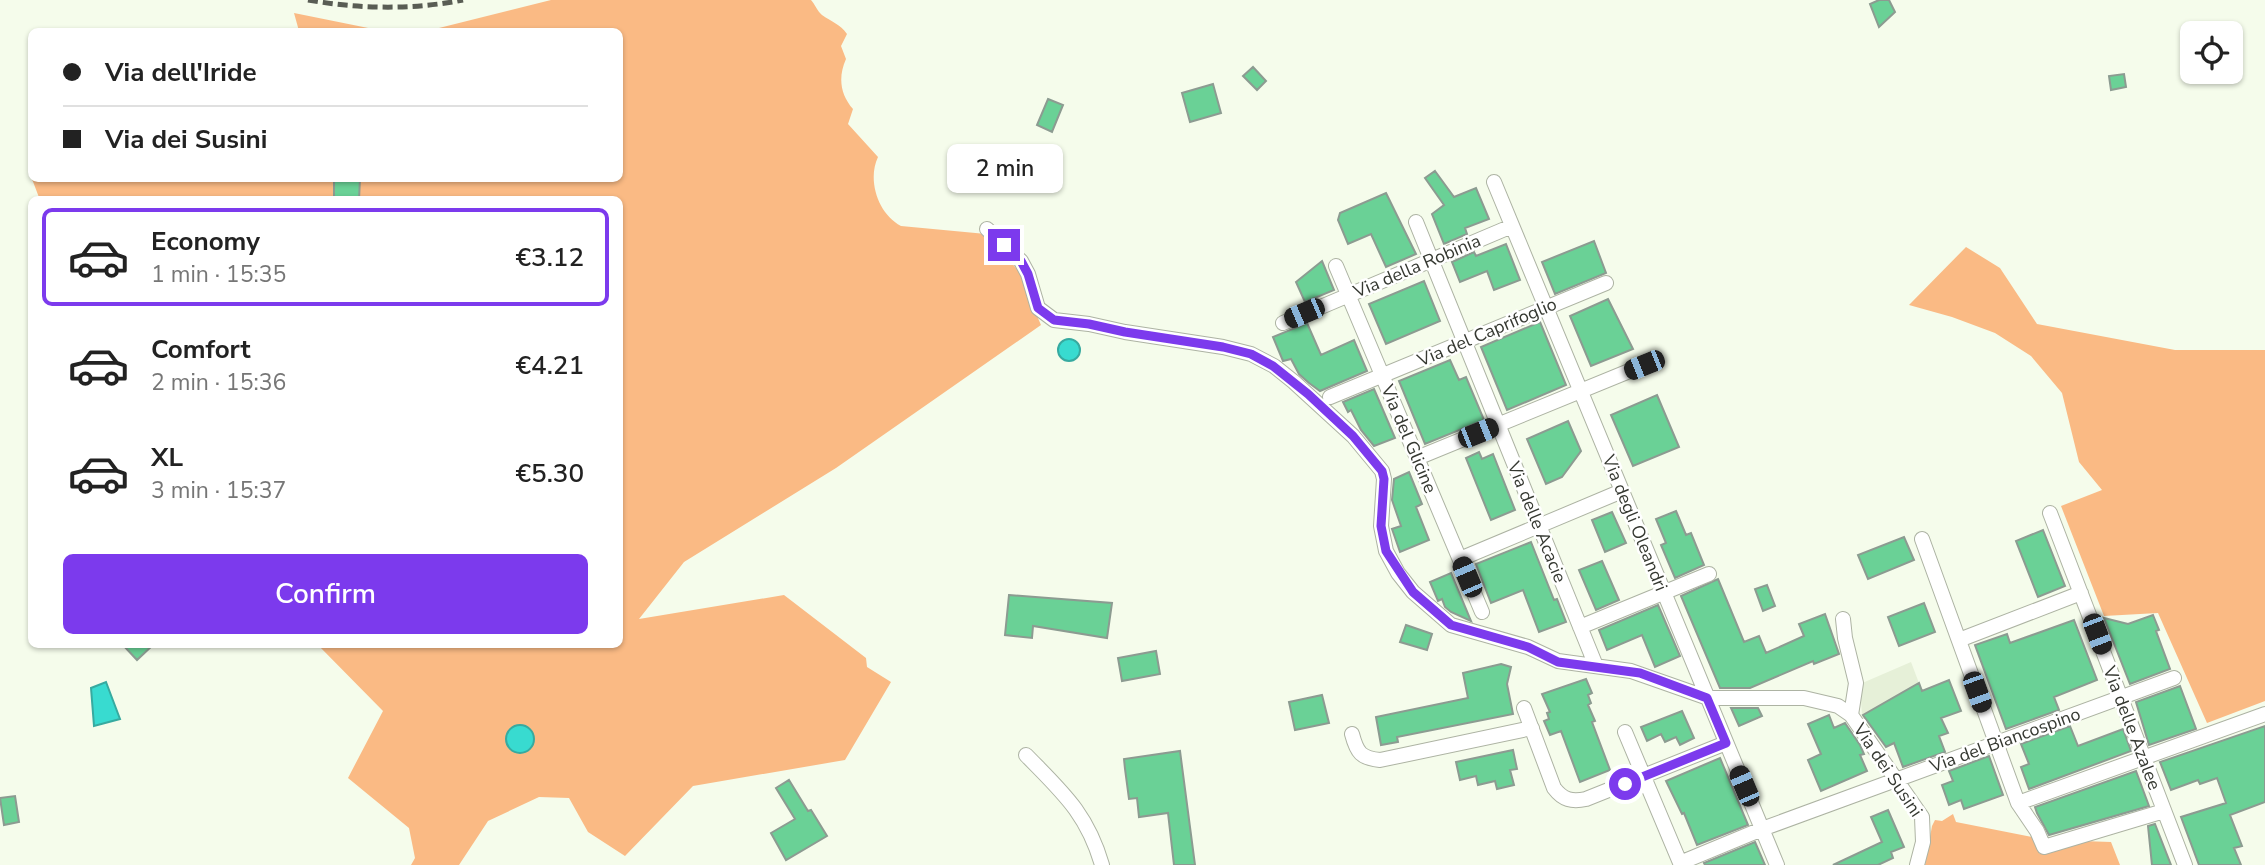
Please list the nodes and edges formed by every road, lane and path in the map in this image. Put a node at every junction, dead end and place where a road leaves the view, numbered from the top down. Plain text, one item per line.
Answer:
1 (1494, 182) dead end
2 (1416, 222) dead end
3 (1512, 226) junction
4 (987, 229) dead end
5 (1432, 260) junction
6 (1336, 266) dead end
7 (1606, 283) dead end
8 (1348, 295) junction
9 (1546, 308) junction
10 (1283, 323) dead end
11 (1464, 341) junction
12 (1644, 365) dead end
13 (1382, 376) junction
14 (1581, 391) junction
15 (1330, 397) dead end
16 (1498, 425) junction
17 (1417, 458) junction
18 (1622, 491) junction
19 (2050, 513) dead end
20 (1539, 526) junction
21 (1922, 539) dead end
22 (1460, 559) junction
23 (1709, 574) dead end
24 (1664, 592) junction
25 (2081, 593) junction
26 (1482, 612) dead end
27 (1843, 619) dead end
28 (1580, 627) junction
29 (1959, 640) junction
30 (1596, 666) junction
31 (2174, 678) dead end
32 (2121, 697) junction
33 (1707, 698) junction
34 (1524, 708) dead end
35 (2265, 714) edge
36 (1851, 715) junction
37 (1532, 728) junction
38 (1625, 732) dead end
39 (1352, 734) dead end
40 (1726, 743) junction
41 (1996, 743) junction
42 (1026, 755) dead end
43 (2144, 758) junction
44 (1644, 776) junction
45 (1897, 779) junction
46 (2018, 803) junction
47 (2164, 811) junction
48 (1762, 829) junction
49 (1680, 864) edge
50 (1102, 865) edge
51 (1777, 865) edge
52 (1917, 865) edge
53 (2185, 865) edge

1 - 3 street, Via degli Oleandri
2 - 5 street, Via delle Acacie
3 - 5 street, Via della Robinia
3 - 9 street, Via degli Oleandri
4 - 30 street, Via dei Susini
5 - 8 street, Via della Robinia
5 - 11 street, Via delle Acacie
6 - 8 street, Via del Glicine
7 - 9 street, Via del Caprifoglio
8 - 10 street, Via della Robinia
8 - 13 street, Via del Glicine
9 - 11 street, Via del Caprifoglio
9 - 14 street, Via degli Oleandri
11 - 13 street, Via del Caprifoglio
11 - 16 street, Via delle Acacie
12 - 14 street
13 - 15 street, Via del Caprifoglio
13 - 17 street, Via del Glicine
14 - 16 street
14 - 18 street, Via degli Oleandri
16 - 17 street
16 - 20 street, Via delle Acacie
17 - 22 street, Via del Glicine
18 - 20 street
18 - 24 street, Via degli Oleandri
19 - 25 street, Via delle Azalee
20 - 22 street
20 - 28 street, Via delle Acacie
21 - 29 street
22 - 26 street, Via del Glicine
23 - 24 street
24 - 28 street
24 - 33 street, Via degli Oleandri
25 - 29 street
25 - 32 street, Via delle Azalee
27 - 36 street
28 - 30 street, Via delle Acacie
29 - 41 street
30 - 33 street, Via dei Susini
31 - 32 street, Via del Biancospino
32 - 41 street, Via del Biancospino
32 - 43 street, Via delle Azalee
33 - 36 street, Via dei Susini
33 - 40 street, Via degli Oleandri
34 - 37 street
35 - 43 street
36 - 45 street, Via dei Susini
37 - 39 street
37 - 44 street
38 - 44 street
40 - 44 street
40 - 48 street, Via degli Oleandri
41 - 45 street, Via del Biancospino
41 - 46 street
42 - 50 street
43 - 46 street
43 - 47 street, Via delle Azalee
44 - 49 street
45 - 48 street, Via del Biancospino
45 - 52 street, Via dei Susini
46 - 47 street
47 - 53 street, Via delle Azalee
48 - 49 street, Via del Biancospino
48 - 51 street, Via degli Oleandri

